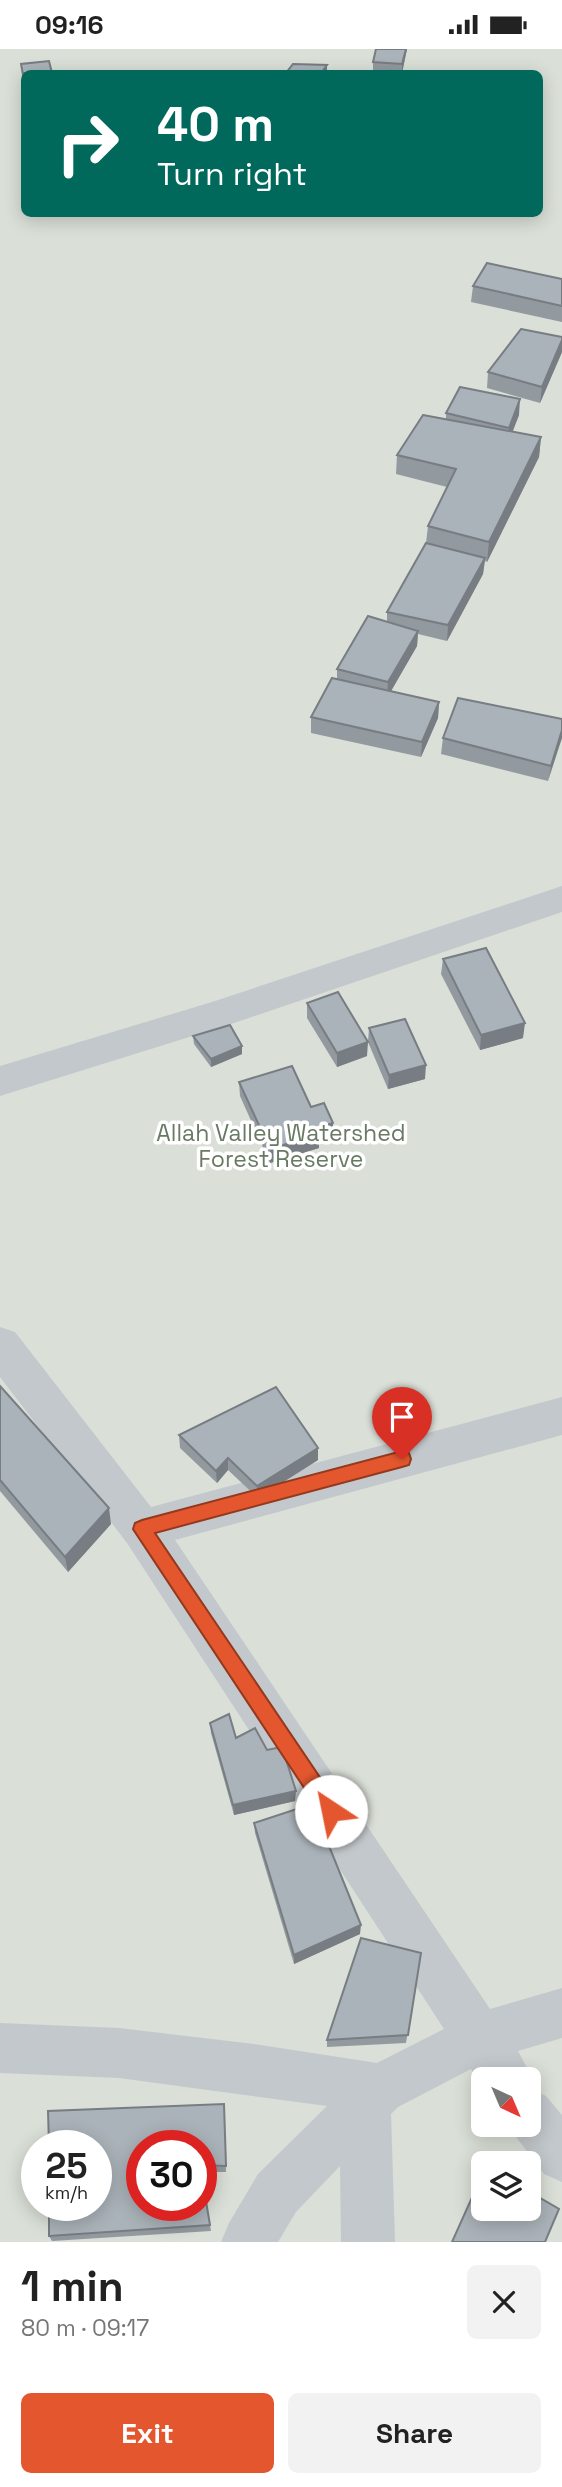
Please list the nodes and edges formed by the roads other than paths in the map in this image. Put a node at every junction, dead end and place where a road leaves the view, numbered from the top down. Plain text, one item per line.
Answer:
1 (562, 899) edge
2 (0, 1081) edge
3 (0, 1345) edge
4 (562, 1416) edge
5 (142, 1529) junction
6 (562, 2013) edge
7 (481, 2037) junction
8 (0, 2048) edge
9 (500, 2067) edge
10 (372, 2097) junction
11 (541, 2130) edge
12 (562, 2156) edge
13 (248, 2242) edge
14 (368, 2242) edge

1 - 2 street
3 - 5 street
4 - 5 street
5 - 7 street
6 - 7 street
7 - 9 street
7 - 10 street
8 - 10 street
10 - 13 street
10 - 14 street
11 - 12 street

